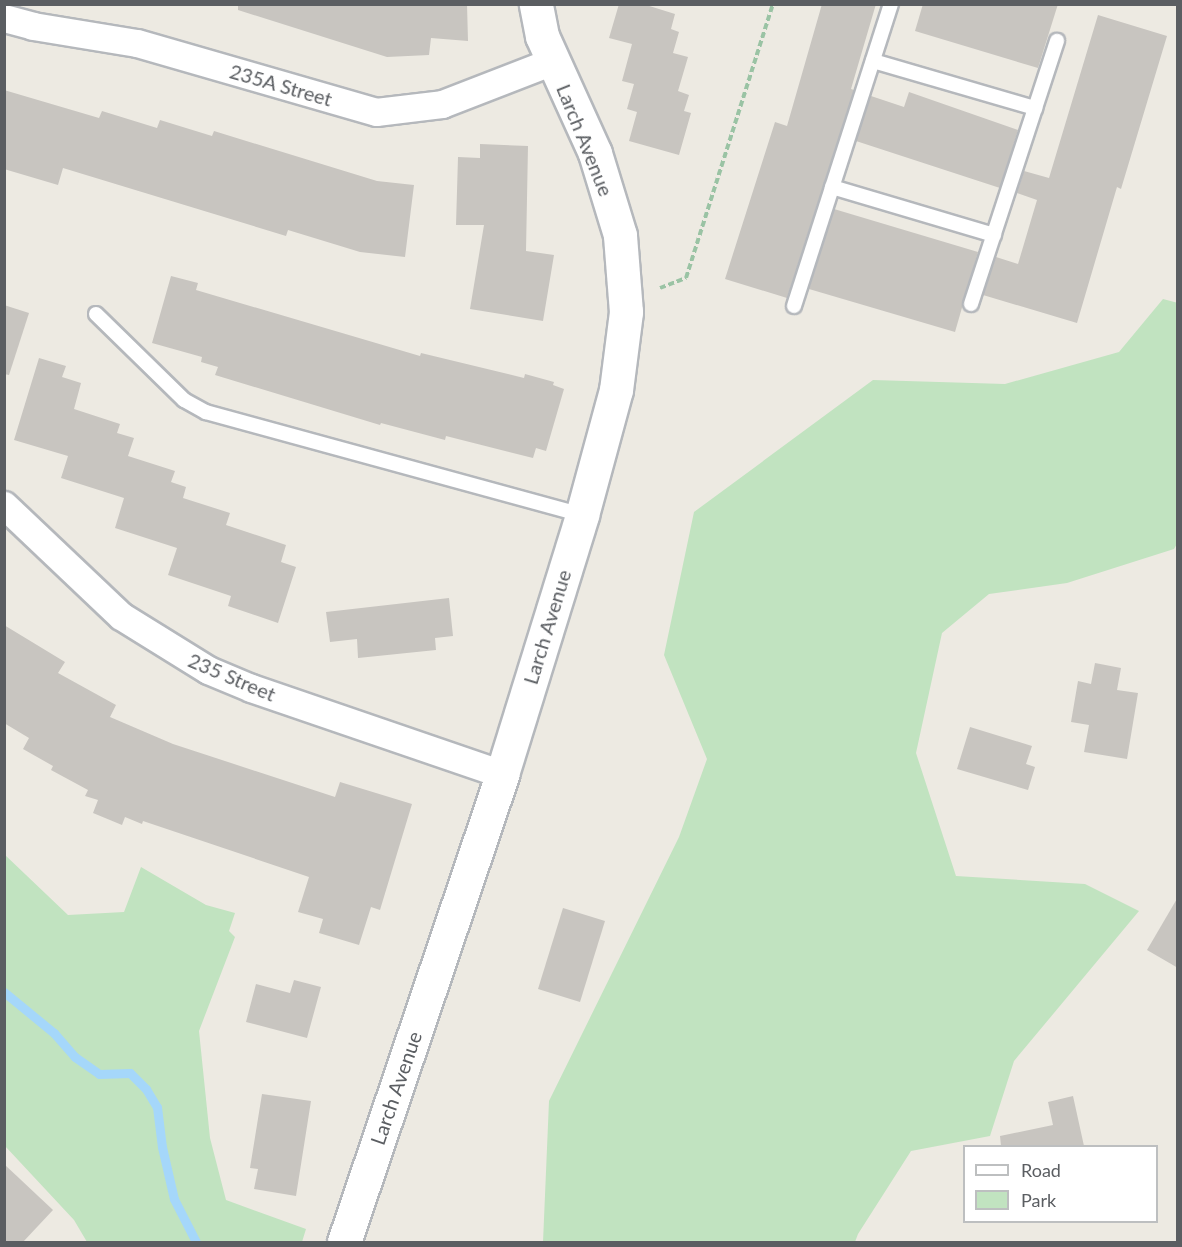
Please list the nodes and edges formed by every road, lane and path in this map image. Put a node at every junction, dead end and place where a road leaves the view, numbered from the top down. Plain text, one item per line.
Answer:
1 (536, 4) edge
2 (774, 4) edge
3 (891, 4) edge
4 (4, 18) edge
5 (1057, 41) dead end
6 (553, 61) junction
7 (873, 61) junction
8 (1035, 108) junction
9 (832, 187) junction
10 (994, 235) junction
11 (660, 288) dead end
12 (971, 304) dead end
13 (794, 306) dead end
14 (96, 314) dead end
15 (4, 505) edge
16 (582, 515) junction
17 (502, 774) junction
18 (344, 1242) edge

1 - 6 street, Larch Avenue
2 - 11 path
3 - 7 lane
4 - 6 street, 235A Street
5 - 8 lane
6 - 16 street, Larch Avenue
7 - 8 lane
7 - 9 lane
8 - 10 lane
9 - 10 lane
9 - 13 lane
10 - 12 lane
14 - 16 lane
15 - 17 street, 235 Street
16 - 17 street, Larch Avenue
17 - 18 street, Larch Avenue

